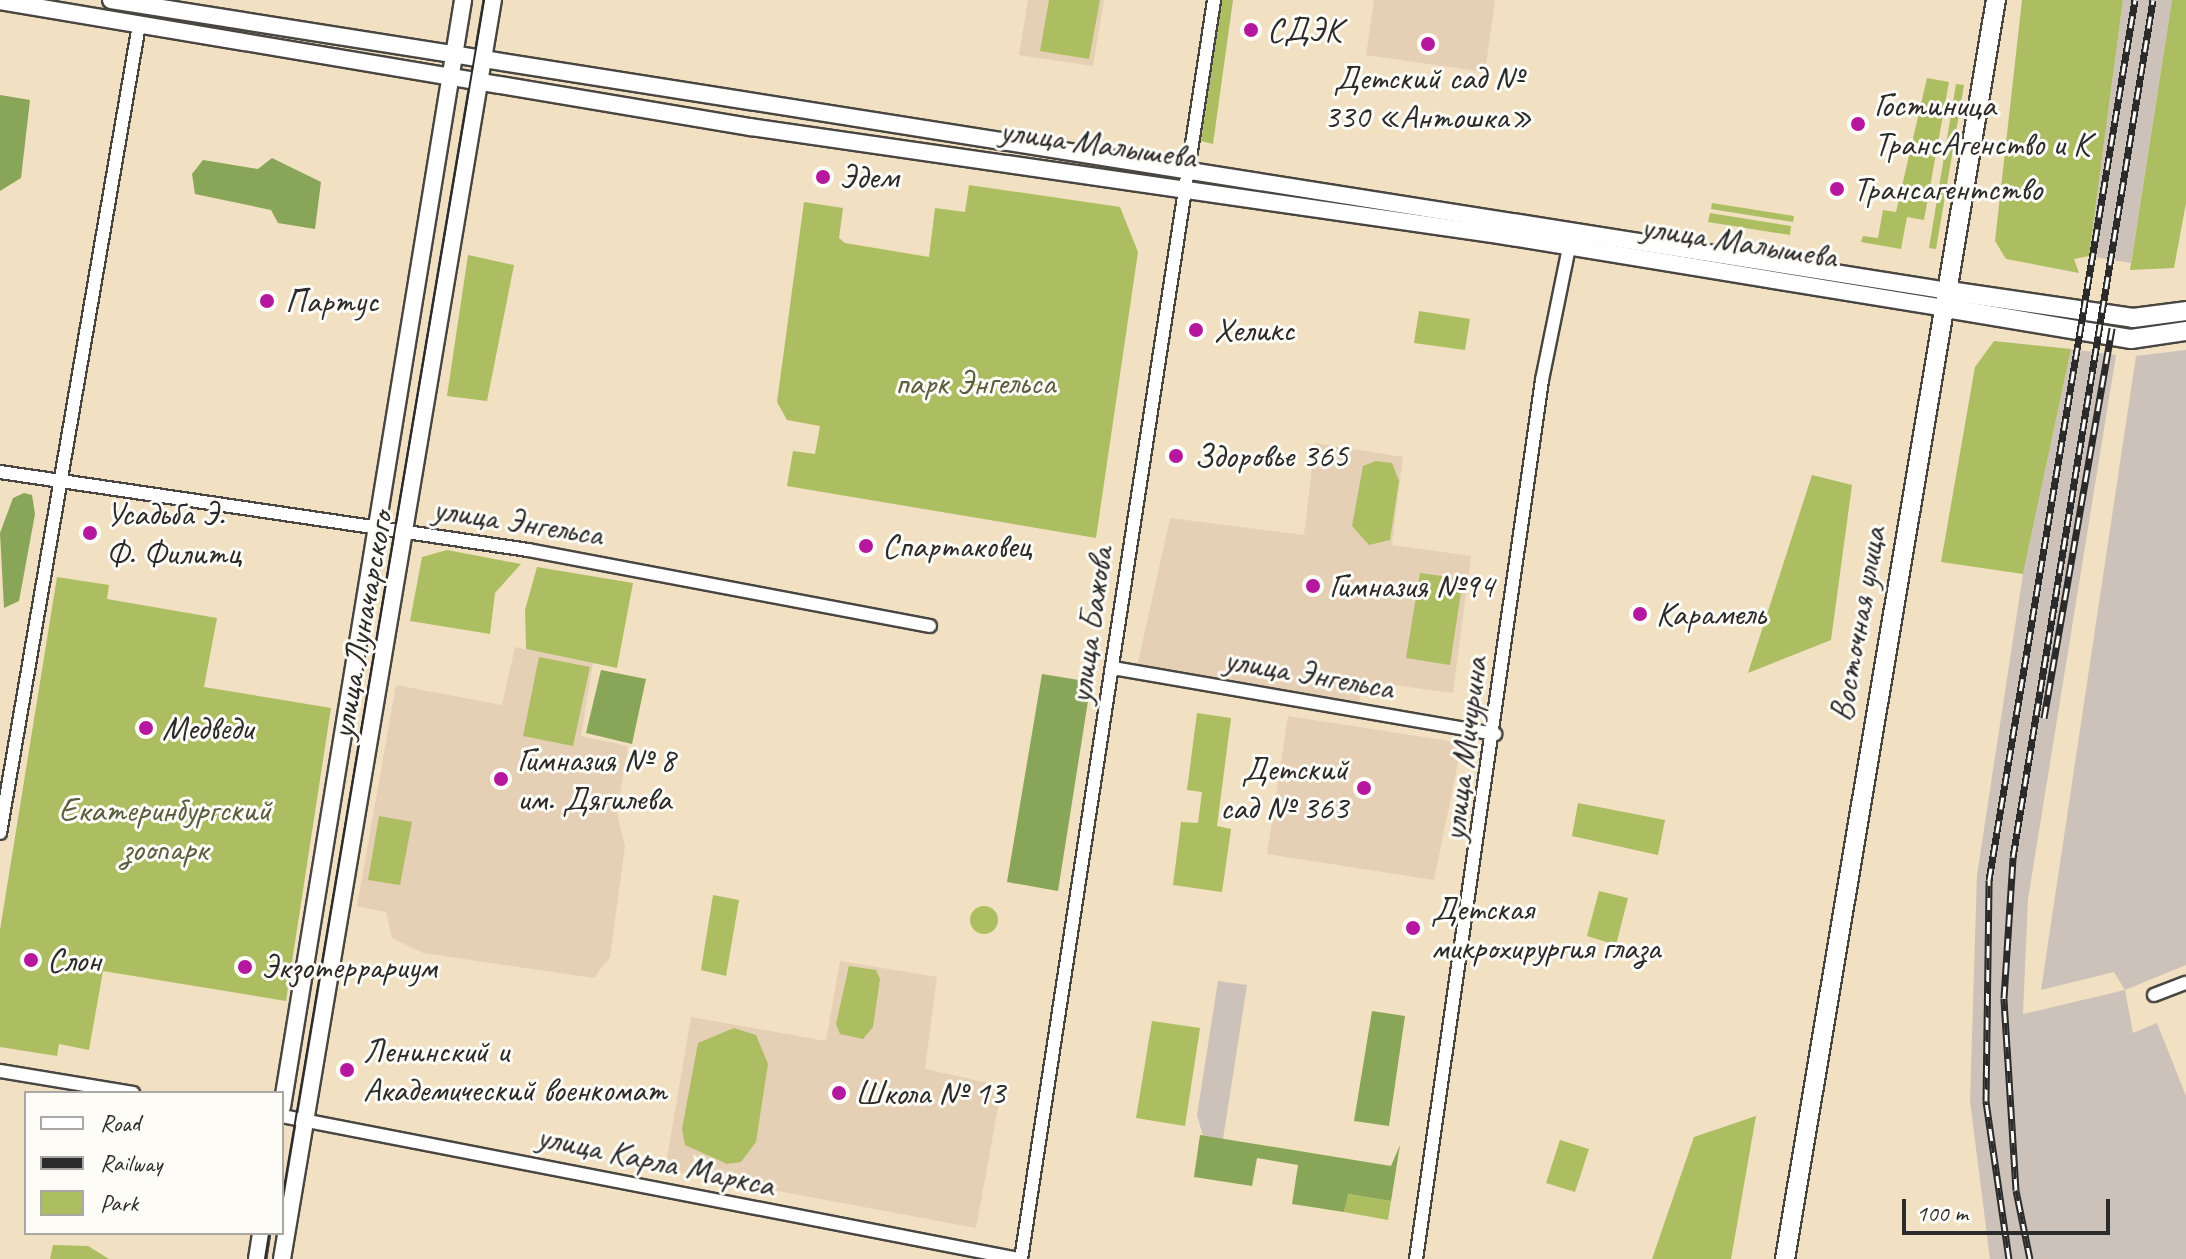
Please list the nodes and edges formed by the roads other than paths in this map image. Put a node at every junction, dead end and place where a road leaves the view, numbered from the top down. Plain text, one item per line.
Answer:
1 (111, 0) edge
2 (463, 0) edge
3 (493, 0) edge
4 (1214, 0) edge
5 (1996, 0) edge
6 (0, 1) edge
7 (142, 3) edge
8 (139, 25) junction
9 (456, 58) junction
10 (485, 63) junction
11 (453, 78) junction
12 (483, 83) junction
13 (1184, 179) junction
14 (1569, 247) junction
15 (1947, 300) junction
16 (2186, 311) edge
17 (2186, 331) edge
18 (0, 472) edge
19 (60, 481) junction
20 (378, 526) junction
21 (408, 531) junction
22 (930, 626) dead end
23 (1113, 668) junction
24 (1495, 734) junction
25 (0, 833) edge
26 (2186, 983) edge
27 (2154, 995) dead end
28 (0, 1071) edge
29 (121, 1091) edge
30 (284, 1095) edge
31 (284, 1116) edge
32 (304, 1119) junction
33 (261, 1235) edge
34 (257, 1259) edge
35 (282, 1259) edge
36 (1020, 1259) edge
37 (1416, 1259) edge
38 (1785, 1259) edge

1 - 7 main road, улица Малышева
2 - 9 main road, улица Луначарского
3 - 10 main road, улица Луначарского
4 - 13 street, улица Бажова
5 - 15 main road, Восточная улица
6 - 8 main road, улица Малышева
7 - 8 main road
7 - 9 main road, улица Малышева
8 - 11 main road, улица Малышева
8 - 19 street
9 - 10 main road, улица Малышева
9 - 11 main road, улица Луначарского
10 - 12 main road, улица Луначарского
10 - 13 main road, улица Малышева
11 - 12 main road, улица Малышева
11 - 20 main road, улица Луначарского
12 - 13 main road, улица Малышева
12 - 21 main road, улица Луначарского
13 - 14 main road, улица Малышева
13 - 15 main road, улица Малышева
13 - 23 street, улица Бажова
14 - 15 main road, улица Малышева
14 - 24 street, улица Мичурина
15 - 16 main road, улица Малышева
15 - 17 main road, улица Малышева
15 - 38 main road, Восточная улица
18 - 19 street, улица Энгельса
19 - 20 street, улица Энгельса
19 - 25 street
20 - 21 street, улица Энгельса
20 - 30 main road, улица Луначарского
21 - 22 street, улица Энгельса
21 - 32 main road, улица Луначарского
23 - 24 street, улица Энгельса
23 - 36 street, улица Бажова
24 - 37 street, улица Мичурина
26 - 27 street
28 - 29 street
31 - 32 street, улица Карла Маркса
32 - 35 main road, улица Луначарского
32 - 36 street, улица Карла Маркса
33 - 34 main road

